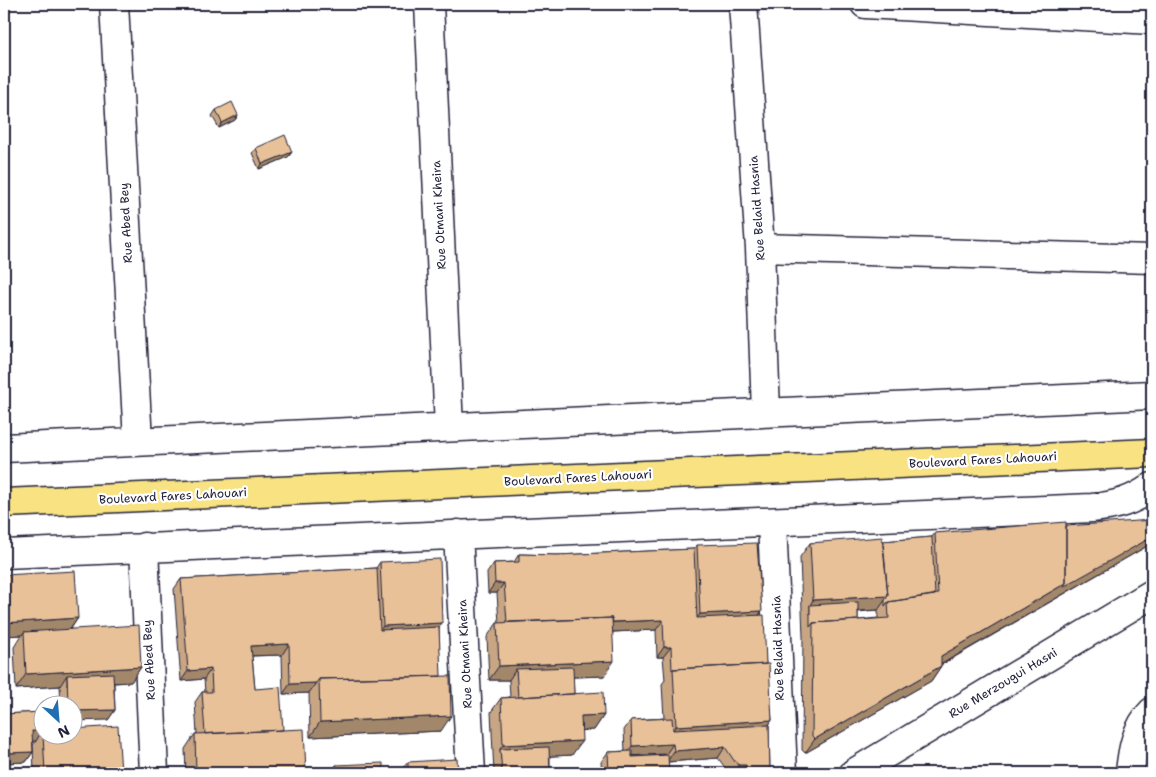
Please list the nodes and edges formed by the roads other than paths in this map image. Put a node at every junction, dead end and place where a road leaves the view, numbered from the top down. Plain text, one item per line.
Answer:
1 (114, 4) edge
2 (430, 4) edge
3 (743, 4) edge
4 (865, 4) edge
5 (1152, 20) edge
6 (760, 248) junction
7 (1152, 259) edge
8 (1152, 395) edge
9 (766, 412) junction
10 (449, 427) junction
11 (138, 441) junction
12 (4, 448) edge
13 (1152, 453) edge
14 (1152, 487) edge
15 (4, 503) edge
16 (772, 522) junction
17 (458, 534) junction
18 (144, 547) junction
19 (4, 554) edge
20 (1152, 594) edge
21 (1152, 712) edge
22 (154, 773) edge
23 (471, 773) edge
24 (783, 773) edge
25 (854, 773) edge
26 (1130, 773) edge

1 - 11 street, Rue Abed Bey
2 - 10 street, Rue Otmani Kheira
3 - 6 street, Rue Belaid Hasnia
4 - 5 street
6 - 7 street
6 - 9 street, Rue Belaid Hasnia
8 - 9 street
9 - 10 street
10 - 11 street
11 - 12 street
13 - 15 main road, Boulevard Fares Lahouari
14 - 16 street
16 - 17 street
16 - 24 street, Rue Belaid Hasnia
17 - 18 street
17 - 23 street, Rue Otmani Kheira
18 - 19 street
18 - 22 street, Rue Abed Bey
20 - 25 street, Rue Merzougui Hasni
21 - 26 street

